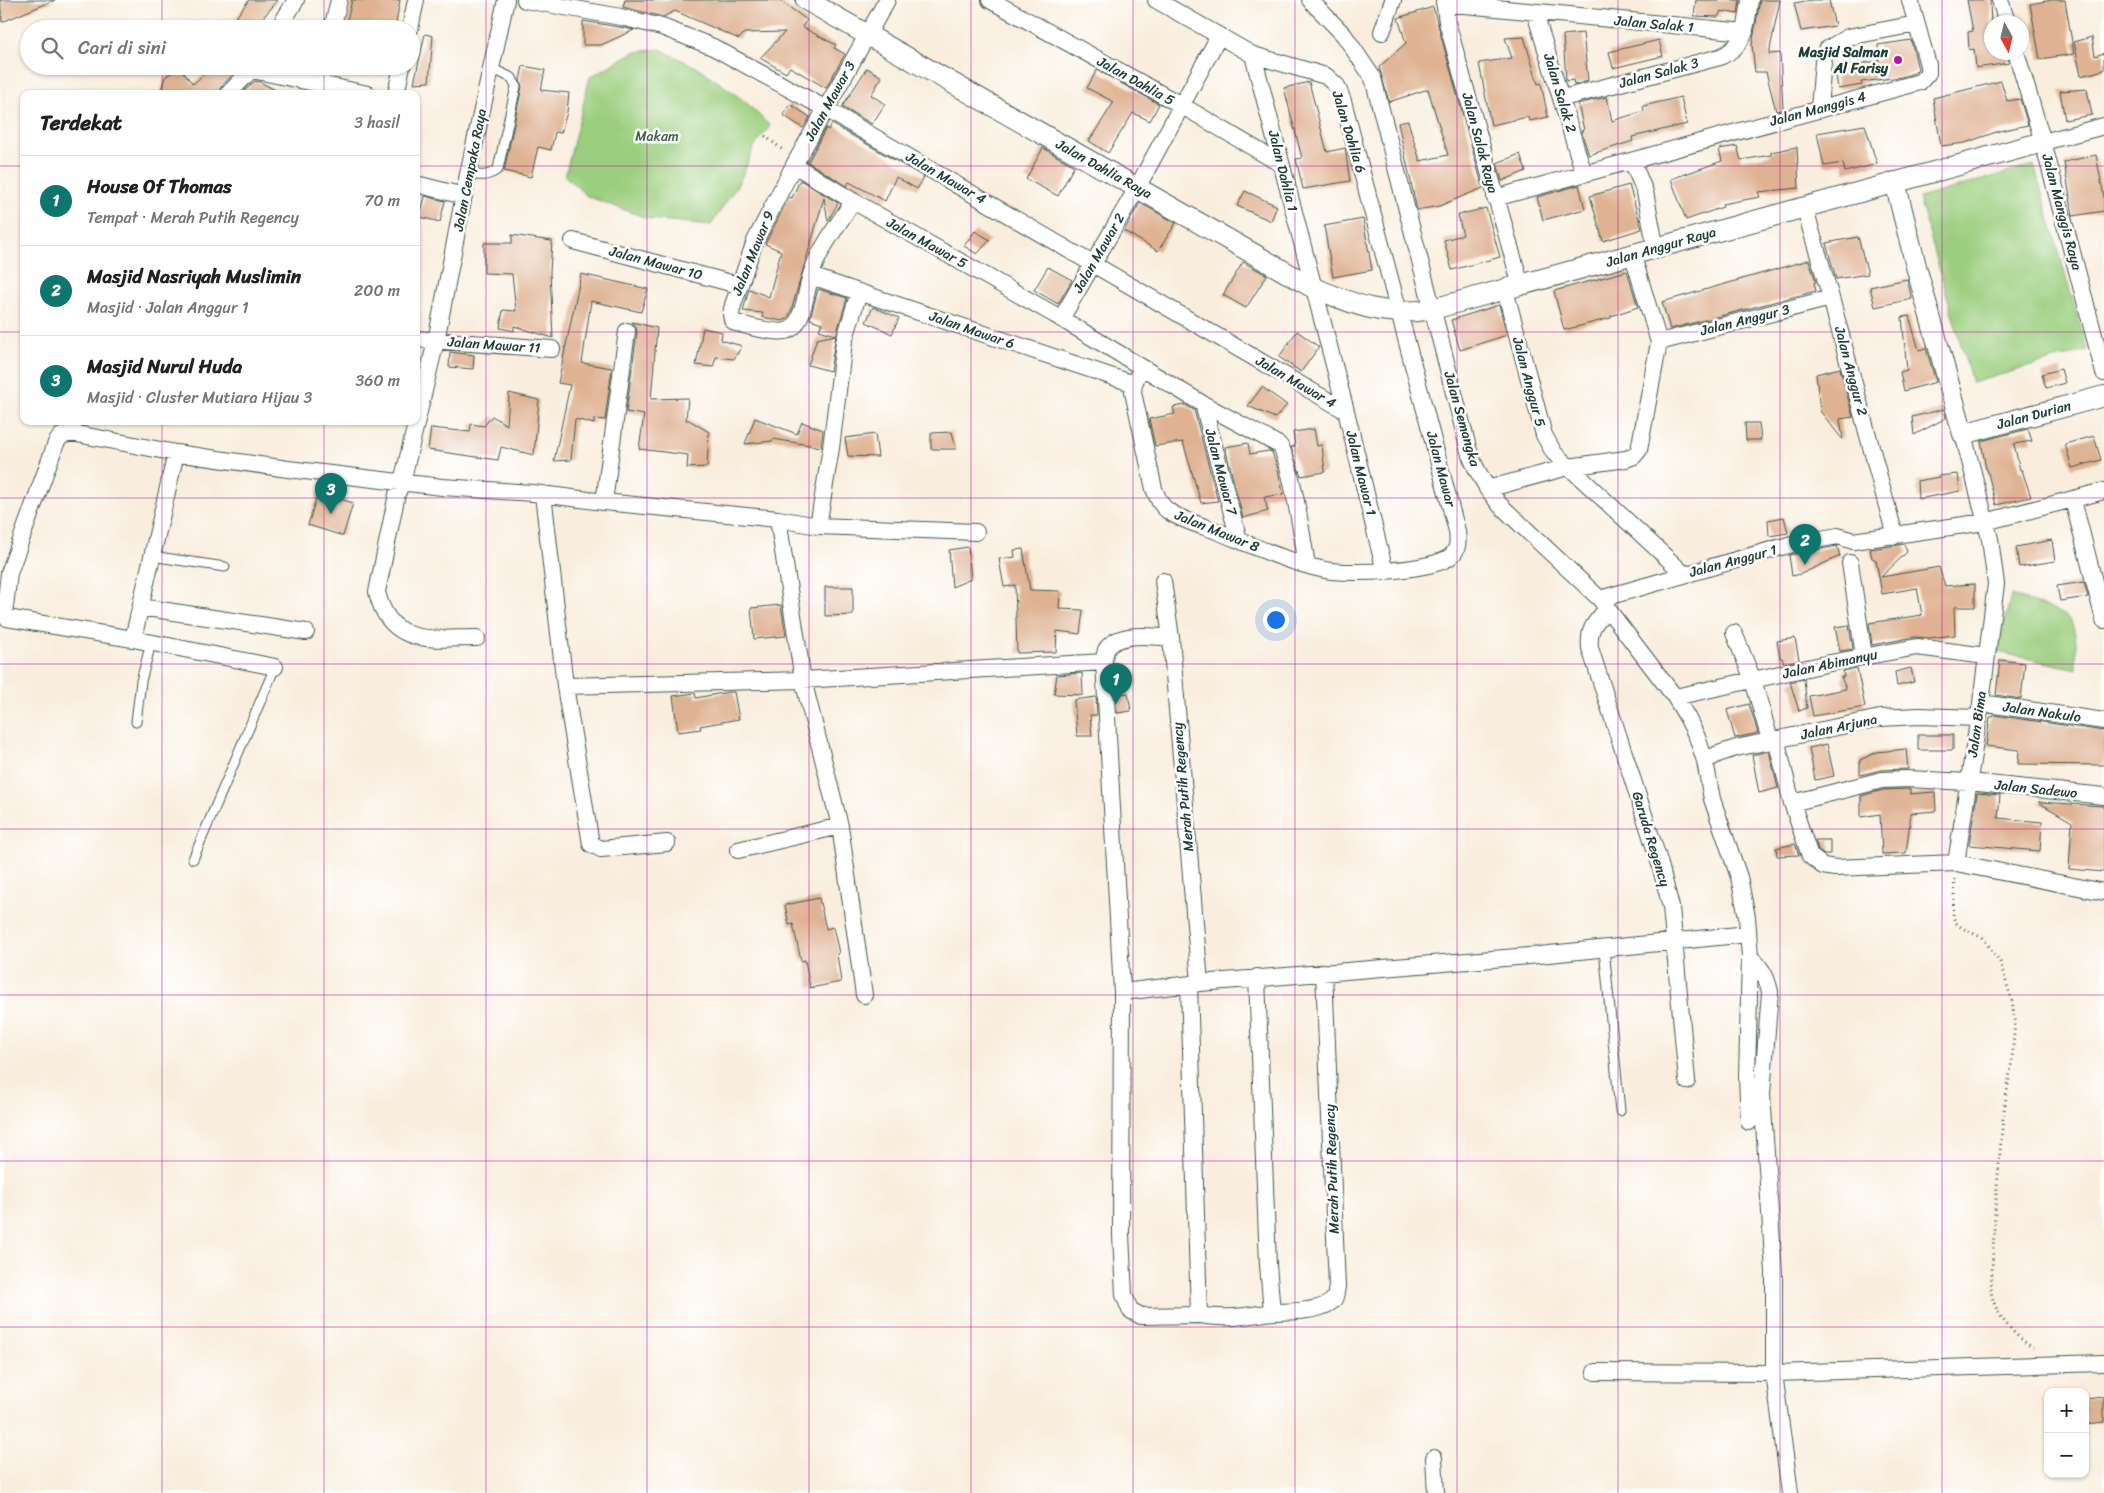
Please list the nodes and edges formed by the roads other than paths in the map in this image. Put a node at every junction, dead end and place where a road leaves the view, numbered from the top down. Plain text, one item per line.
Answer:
1 (296, 0) edge
2 (339, 0) edge
3 (416, 0) edge
4 (506, 0) edge
5 (525, 0) edge
6 (806, 0) edge
7 (887, 0) edge
8 (990, 0) edge
9 (1156, 0) edge
10 (1310, 0) edge
11 (1393, 0) edge
12 (1750, 0) edge
13 (1910, 0) edge
14 (2000, 0) edge
15 (1444, 1) edge
16 (1535, 13) junction
17 (2005, 15) edge
18 (284, 20) edge
19 (334, 20) edge
20 (412, 20) edge
21 (1916, 24) junction
22 (1382, 32) dead end
23 (1745, 32) junction
24 (866, 36) junction
25 (1218, 36) junction
26 (1253, 55) junction
27 (2018, 60) edge
28 (491, 68) junction
29 (247, 75) edge
30 (285, 75) edge
31 (322, 75) edge
32 (400, 75) edge
33 (320, 83) junction
34 (232, 90) edge
35 (351, 90) edge
36 (397, 90) edge
37 (1563, 98) junction
38 (1181, 106) junction
39 (1819, 108) junction
40 (826, 109) junction
41 (2104, 126) edge
42 (2043, 142) junction
43 (1632, 161) junction
44 (1281, 164) junction
45 (794, 165) junction
46 (468, 174) junction
47 (1584, 174) junction
48 (1895, 182) junction
49 (420, 185) edge
50 (1137, 188) junction
51 (464, 196) junction
52 (1495, 198) junction
53 (853, 200) junction
54 (1804, 206) junction
55 (574, 241) dead end
56 (1656, 250) junction
57 (1632, 256) junction
58 (1094, 264) junction
59 (811, 276) junction
60 (738, 285) junction
61 (1312, 287) junction
62 (1513, 288) junction
63 (859, 292) junction
64 (1831, 298) junction
65 (1418, 312) junction
66 (1061, 319) junction
67 (627, 332) dead end
68 (420, 339) edge
69 (436, 341) junction
70 (1659, 342) junction
71 (552, 349) dead end
72 (1141, 367) junction
73 (2104, 373) edge
74 (1134, 384) junction
75 (2104, 396) edge
76 (1204, 404) junction
77 (420, 407) edge
78 (1346, 411) junction
79 (416, 425) edge
80 (1963, 434) junction
81 (176, 453) junction
82 (1568, 467) junction
83 (402, 482) junction
84 (1487, 489) junction
85 (2104, 491) edge
86 (542, 494) junction
87 (2073, 500) junction
88 (604, 502) junction
89 (778, 519) junction
90 (1985, 522) junction
91 (818, 526) junction
92 (976, 532) dead end
93 (1895, 536) junction
94 (1239, 540) junction
95 (151, 556) junction
96 (1850, 563) dead end
97 (1307, 565) junction
98 (225, 567) dead end
99 (5, 572) edge
100 (1385, 572) junction
101 (1684, 574) junction
102 (2098, 574) edge
103 (1163, 581) dead end
104 (1604, 604) junction
105 (141, 607) junction
106 (2, 619) edge
107 (2104, 620) edge
108 (306, 632) dead end
109 (1734, 633) dead end
110 (477, 638) dead end
111 (1170, 638) junction
112 (133, 639) junction
113 (150, 643) junction
114 (1864, 656) junction
115 (1986, 656) junction
116 (1104, 662) junction
117 (275, 667) joint
118 (803, 680) junction
119 (1752, 680) junction
120 (565, 686) junction
121 (1675, 698) junction
122 (1980, 711) junction
123 (2104, 721) edge
124 (136, 722) dead end
125 (1773, 740) junction
126 (1704, 762) junction
127 (1969, 782) junction
128 (2104, 796) edge
129 (1792, 803) junction
130 (840, 826) junction
131 (667, 843) dead end
132 (738, 850) dead end
133 (193, 859) dead end
134 (1956, 863) junction
135 (2104, 892) edge
136 (1748, 934) junction
137 (1675, 942) junction
138 (1604, 948) junction
139 (1750, 957) junction
140 (1324, 972) junction
141 (1257, 978) junction
142 (1194, 983) junction
143 (1122, 992) junction
144 (864, 995) dead end
145 (1687, 1081) dead end
146 (1620, 1111) dead end
147 (1749, 1122) dead end
148 (1272, 1312) junction
149 (1199, 1315) junction
150 (2104, 1363) edge
151 (1595, 1372) dead end
152 (1774, 1373) junction
153 (1434, 1458) dead end
154 (1436, 1493) edge
155 (1790, 1493) edge

1 - 18 street
2 - 19 street
3 - 20 street
4 - 28 street, Jalan Cempaka Raya
5 - 40 street, Jalan Mawar 4
6 - 24 street, Jalan Dahlia Raya
7 - 24 street, Jalan Mawar 3
8 - 38 street, Jalan Dahlia 5
9 - 25 street, Jalan Dahlia 6
10 - 65 street
11 - 22 street
12 - 23 street
13 - 21 street, Jalan Manggis 4
14 - 17 street
15 - 16 street, Jalan Salak 1
15 - 52 street, Jalan Salak Raya
16 - 23 street, Jalan Salak 1
16 - 37 street, Jalan Salak 2
21 - 39 street
21 - 39 street, Jalan Manggis 4
23 - 37 street, Jalan Salak 3
24 - 40 street, Jalan Mawar 3
24 - 50 street, Jalan Dahlia Raya
25 - 26 street, Jalan Dahlia 6
25 - 38 street, Jalan Mawar 2
26 - 44 street, Jalan Dahlia 1
26 - 65 street, Jalan Dahlia 6
27 - 42 street, Jalan Manggis Raya
28 - 46 street, Jalan Cempaka Raya
28 - 46 lane
29 - 34 street
30 - 33 street
31 - 33 street
32 - 36 street
33 - 35 street
37 - 47 street, Jalan Salak 2
38 - 44 street, Jalan Dahlia 5
38 - 50 street, Jalan Mawar 2
39 - 43 street, Jalan Manggis 4
40 - 45 street, Jalan Mawar 3
40 - 58 street, Jalan Mawar 4
41 - 42 street
42 - 48 street, Jalan Anggur Raya
42 - 73 street, Jalan Manggis Raya
43 - 47 street, Jalan Manggis 4
43 - 56 street
44 - 61 street, Jalan Dahlia 1
45 - 53 street, Jalan Mawar 5
45 - 60 street, Jalan Mawar 9
46 - 51 street, Jalan Cempaka Raya
47 - 52 street, Jalan Manggis 4
48 - 54 street, Jalan Anggur Raya
48 - 80 street
49 - 51 street
50 - 58 street, Jalan Mawar 2
50 - 61 street, Jalan Dahlia Raya
51 - 69 street, Jalan Cempaka Raya
52 - 62 street, Jalan Salak Raya
53 - 59 street, Jalan Mawar 9
53 - 66 street, Jalan Mawar 5
54 - 56 street, Jalan Anggur Raya
54 - 64 street, Jalan Anggur 2
55 - 60 street, Jalan Mawar 10
56 - 57 street, Jalan Anggur Raya
57 - 62 street, Jalan Anggur Raya
57 - 70 street
58 - 66 street, Jalan Mawar 2
58 - 78 street, Jalan Mawar 4
59 - 60 street, Jalan Mawar 9
59 - 63 street, Jalan Mawar 6
61 - 65 street, Jalan Dahlia Raya
61 - 78 street, Jalan Mawar 1
62 - 65 street, Jalan Anggur Raya
62 - 82 street, Jalan Anggur 5
63 - 74 street, Jalan Mawar 6
63 - 91 street
64 - 70 street, Jalan Anggur 3
64 - 93 street, Jalan Anggur 2
65 - 84 street, Jalan Semangka
65 - 100 street, Jalan Mawar
66 - 72 street, Jalan Mawar 5
67 - 88 street
68 - 69 street, Jalan Mawar 11
69 - 71 street, Jalan Mawar 11
69 - 77 street, Jalan Cempaka Raya
70 - 82 street
72 - 74 street, Jalan Mawar 8
72 - 76 street, Jalan Mawar 5
74 - 94 street, Jalan Mawar 8
75 - 80 street, Jalan Durian
76 - 94 street, Jalan Mawar 7
76 - 97 street, Jalan Mawar 5
78 - 100 street, Jalan Mawar 1
79 - 83 street, Jalan Cempaka Raya
80 - 90 street, Jalan Bima
81 - 83 street
81 - 95 street
81 - 99 street
82 - 84 street
82 - 101 street, Jalan Anggur 5
83 - 86 street
83 - 110 street, Jalan Cempaka Raya
84 - 104 street, Jalan Semangka
85 - 87 street, Jalan Anggur 1
86 - 88 street
86 - 120 street
87 - 90 street, Jalan Anggur 1
87 - 102 street
88 - 89 street
89 - 91 street
89 - 118 street
90 - 93 street, Jalan Anggur 1
90 - 115 street, Jalan Bima
91 - 92 street
93 - 101 street, Jalan Anggur 1
94 - 97 street, Jalan Mawar 8
95 - 98 lane
95 - 105 street
96 - 114 street
97 - 100 street, Jalan Mawar 8
99 - 106 street
101 - 104 street, Jalan Anggur 1
102 - 107 street
103 - 111 street, Merah Putih Regency
104 - 121 street, Jalan Semangka
104 - 137 street, Garuda Regency
105 - 108 street
105 - 112 street
106 - 112 street
109 - 119 street
111 - 116 street
111 - 142 street, Merah Putih Regency
112 - 113 street
113 - 117 street
113 - 124 lane
114 - 115 street, Jalan Abimanyu
114 - 119 street, Jalan Abimanyu
115 - 122 street, Jalan Bima
116 - 118 street
116 - 143 street, Merah Putih Regency
117 - 133 lane
118 - 120 street
118 - 130 street
119 - 121 street, Jalan Abimanyu
119 - 125 street
120 - 131 street
121 - 126 street, Jalan Semangka
122 - 123 street, Jalan Nakulo
122 - 125 street, Jalan Arjuna
122 - 127 street, Jalan Bima
125 - 126 street, Jalan Arjuna
125 - 129 street
126 - 136 street, Jalan Semangka
127 - 128 street, Jalan Sadewo
127 - 129 street, Jalan Sadewo
127 - 134 street, Jalan Bima
129 - 134 street
130 - 132 street
130 - 144 street
134 - 135 street
136 - 137 street
136 - 139 street, Jalan Semangka
137 - 138 street
137 - 145 street, Garuda Regency
138 - 140 street
138 - 146 lane
139 - 147 street, Jalan Semangka
139 - 152 street
140 - 141 street
140 - 148 street, Merah Putih Regency
141 - 142 street
141 - 148 street
142 - 143 street
142 - 149 street, Merah Putih Regency
143 - 149 street, Merah Putih Regency
148 - 149 street, Merah Putih Regency
150 - 152 street
151 - 152 street
152 - 155 street
153 - 154 street

